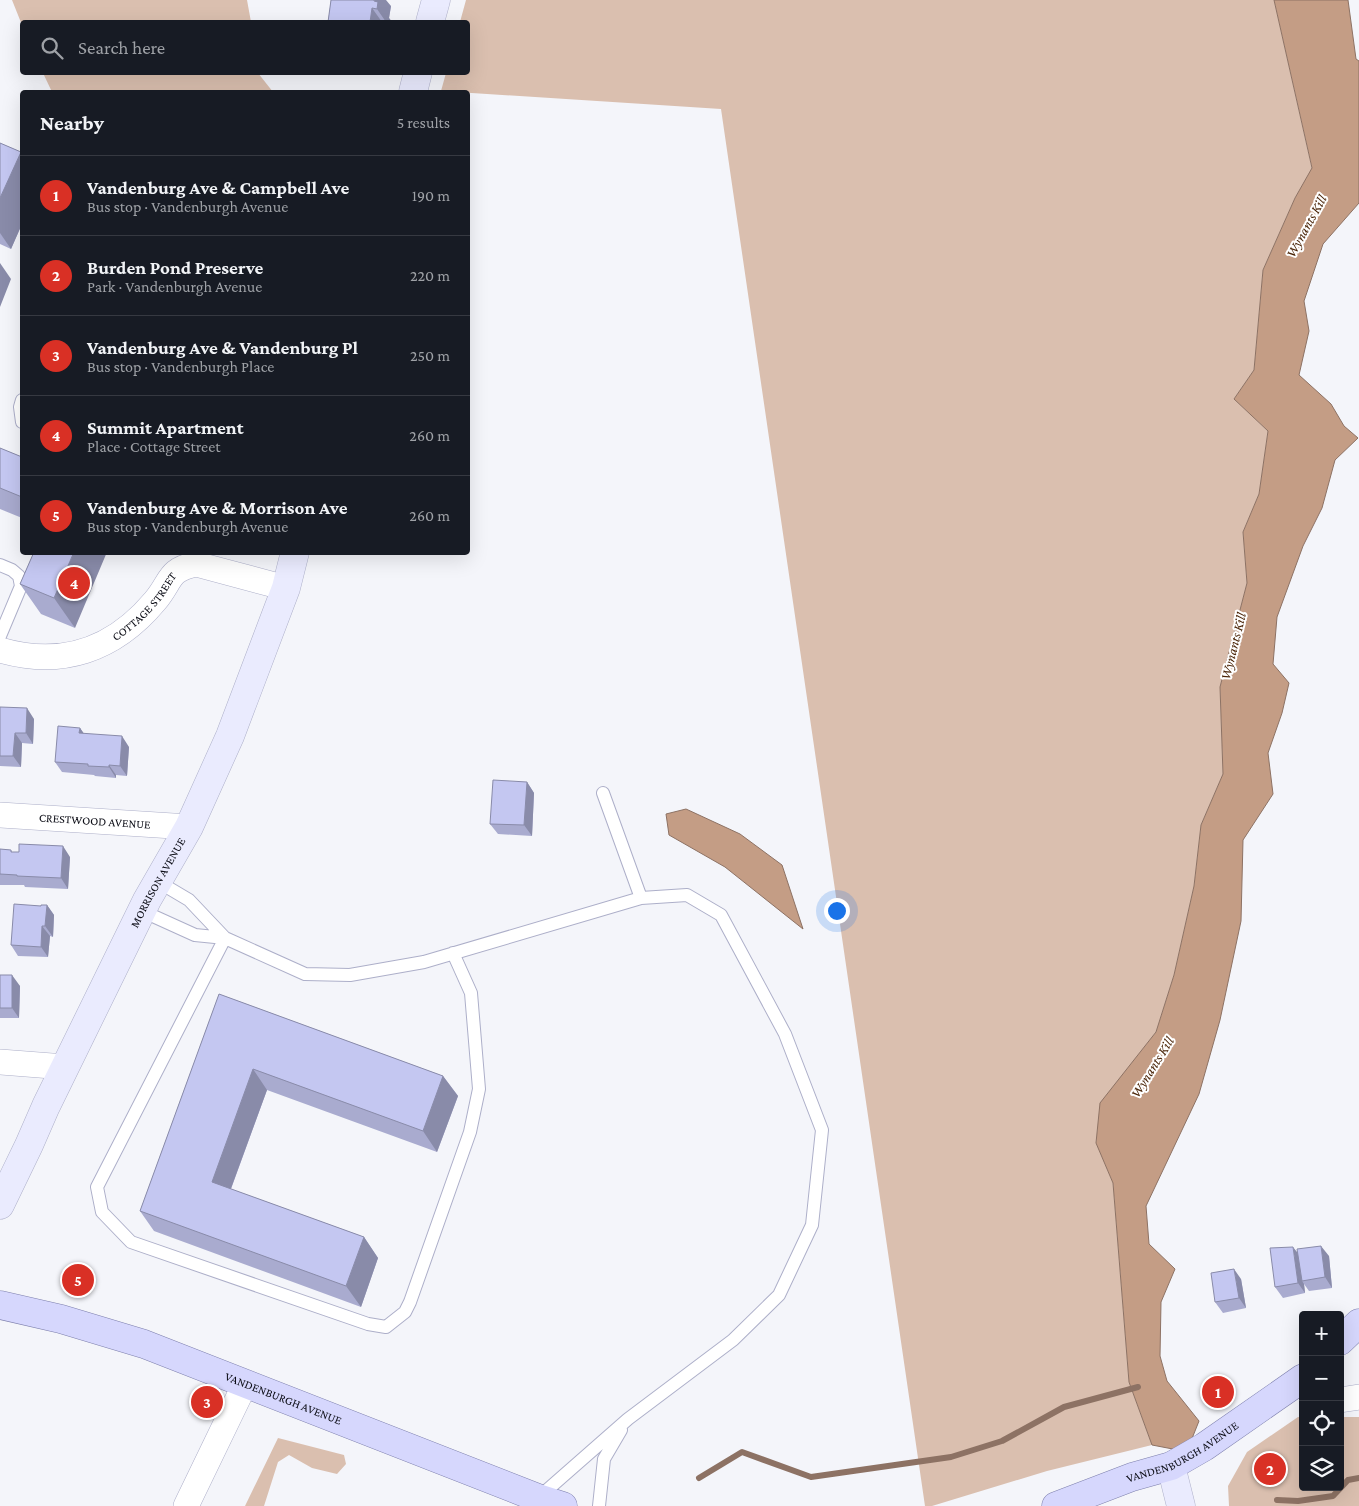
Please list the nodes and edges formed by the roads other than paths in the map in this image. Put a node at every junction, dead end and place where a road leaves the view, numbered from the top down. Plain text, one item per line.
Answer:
1 (436, 0) edge
2 (431, 20) edge
3 (417, 75) edge
4 (413, 90) edge
5 (294, 555) edge
6 (194, 558) edge
7 (0, 565) edge
8 (286, 588) junction
9 (0, 636) edge
10 (0, 650) edge
11 (603, 793) dead end
12 (0, 815) edge
13 (189, 827) junction
14 (157, 880) junction
15 (641, 898) junction
16 (142, 911) junction
17 (225, 938) junction
18 (453, 953) junction
19 (0, 1062) edge
20 (65, 1067) junction
21 (2, 1198) edge
22 (0, 1305) edge
23 (1359, 1323) edge
24 (1344, 1337) edge
25 (1299, 1383) edge
26 (245, 1384) junction
27 (1359, 1398) edge
28 (1344, 1400) edge
29 (628, 1419) junction
30 (1171, 1466) junction
31 (533, 1500) edge
32 (186, 1506) edge
33 (599, 1506) edge
34 (1056, 1506) edge
35 (1181, 1506) edge

1 - 2 street
3 - 4 street
5 - 8 street, MORRISON AVENUE
6 - 8 street, COTTAGE STREET
6 - 10 street, COTTAGE STREET
7 - 9 lane
8 - 13 street, MORRISON AVENUE
11 - 15 lane
12 - 13 street, CRESTWOOD AVENUE
13 - 14 street, MORRISON AVENUE
14 - 16 street, MORRISON AVENUE
14 - 17 lane
15 - 18 lane
15 - 29 lane
16 - 17 lane
16 - 20 street, MORRISON AVENUE
17 - 18 lane
17 - 18 lane
19 - 20 street
20 - 21 street, MORRISON AVENUE
22 - 26 main road, VANDENBURGH AVENUE
23 - 24 main road
25 - 30 main road, VANDENBURGH AVENUE
26 - 31 main road, VANDENBURGH AVENUE
26 - 32 street
27 - 28 street
29 - 31 lane
29 - 33 lane
30 - 34 main road, VANDENBURGH AVENUE
30 - 35 street

